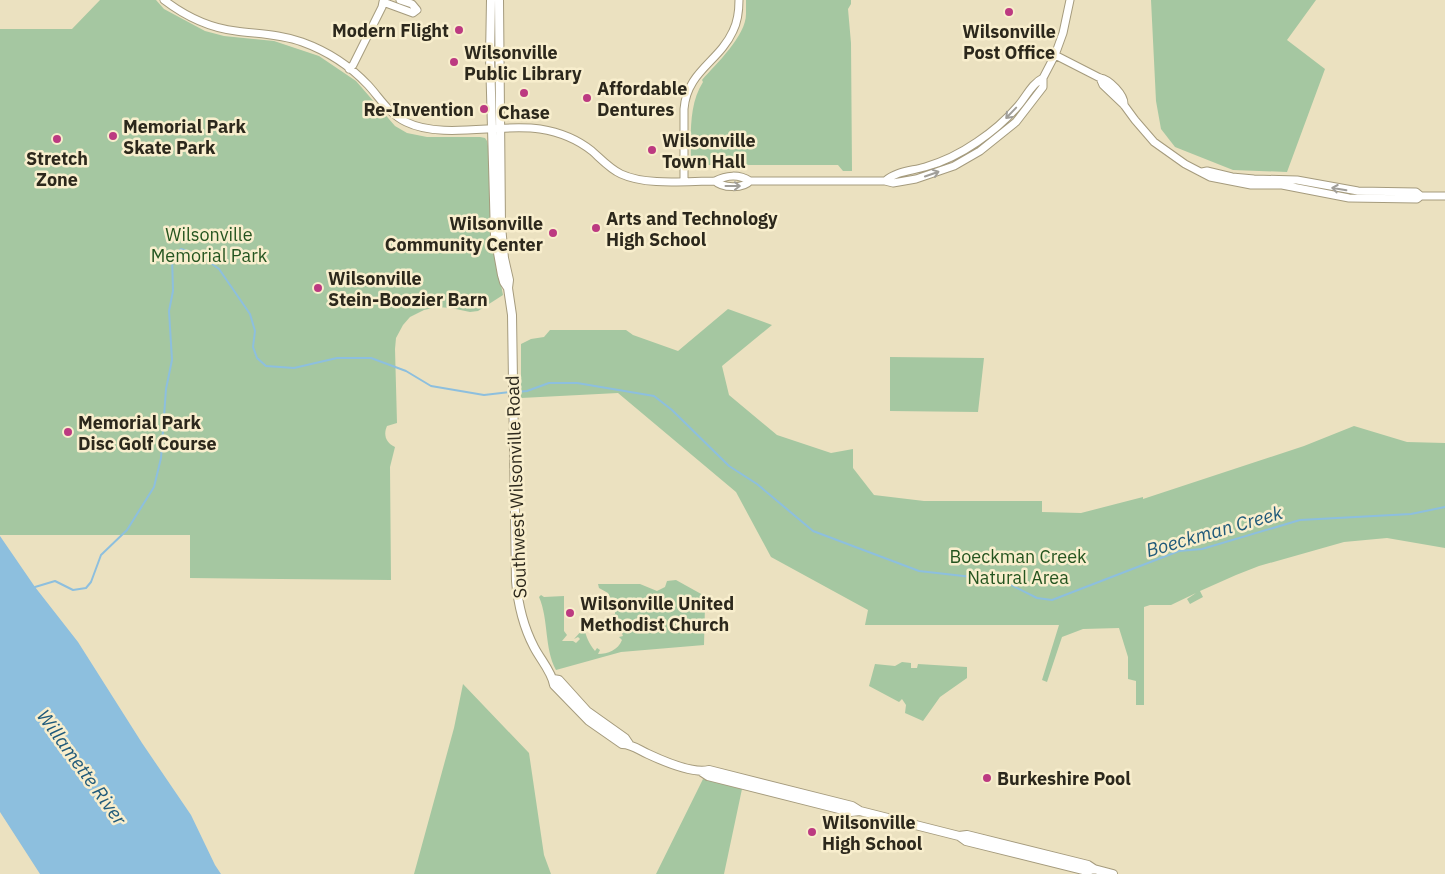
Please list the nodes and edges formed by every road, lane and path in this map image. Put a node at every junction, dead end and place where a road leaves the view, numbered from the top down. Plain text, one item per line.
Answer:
1 (164, 0) edge
2 (400, 0) edge
3 (491, 0) edge
4 (499, 0) edge
5 (739, 0) edge
6 (1070, 0) edge
7 (380, 1) edge
8 (1055, 55) junction
9 (349, 69) junction
10 (496, 128) junction
11 (684, 181) junction
12 (1445, 196) edge
13 (1113, 874) edge

1 - 9 main road
2 - 7 main road
3 - 10 main road, Southwest Wilsonville Road
4 - 10 main road, Southwest Wilsonville Road
5 - 11 main road
6 - 8 main road
7 - 9 main road
8 - 11 main road
8 - 12 main road
9 - 10 main road
10 - 11 main road
10 - 13 main road, Southwest Wilsonville Road

